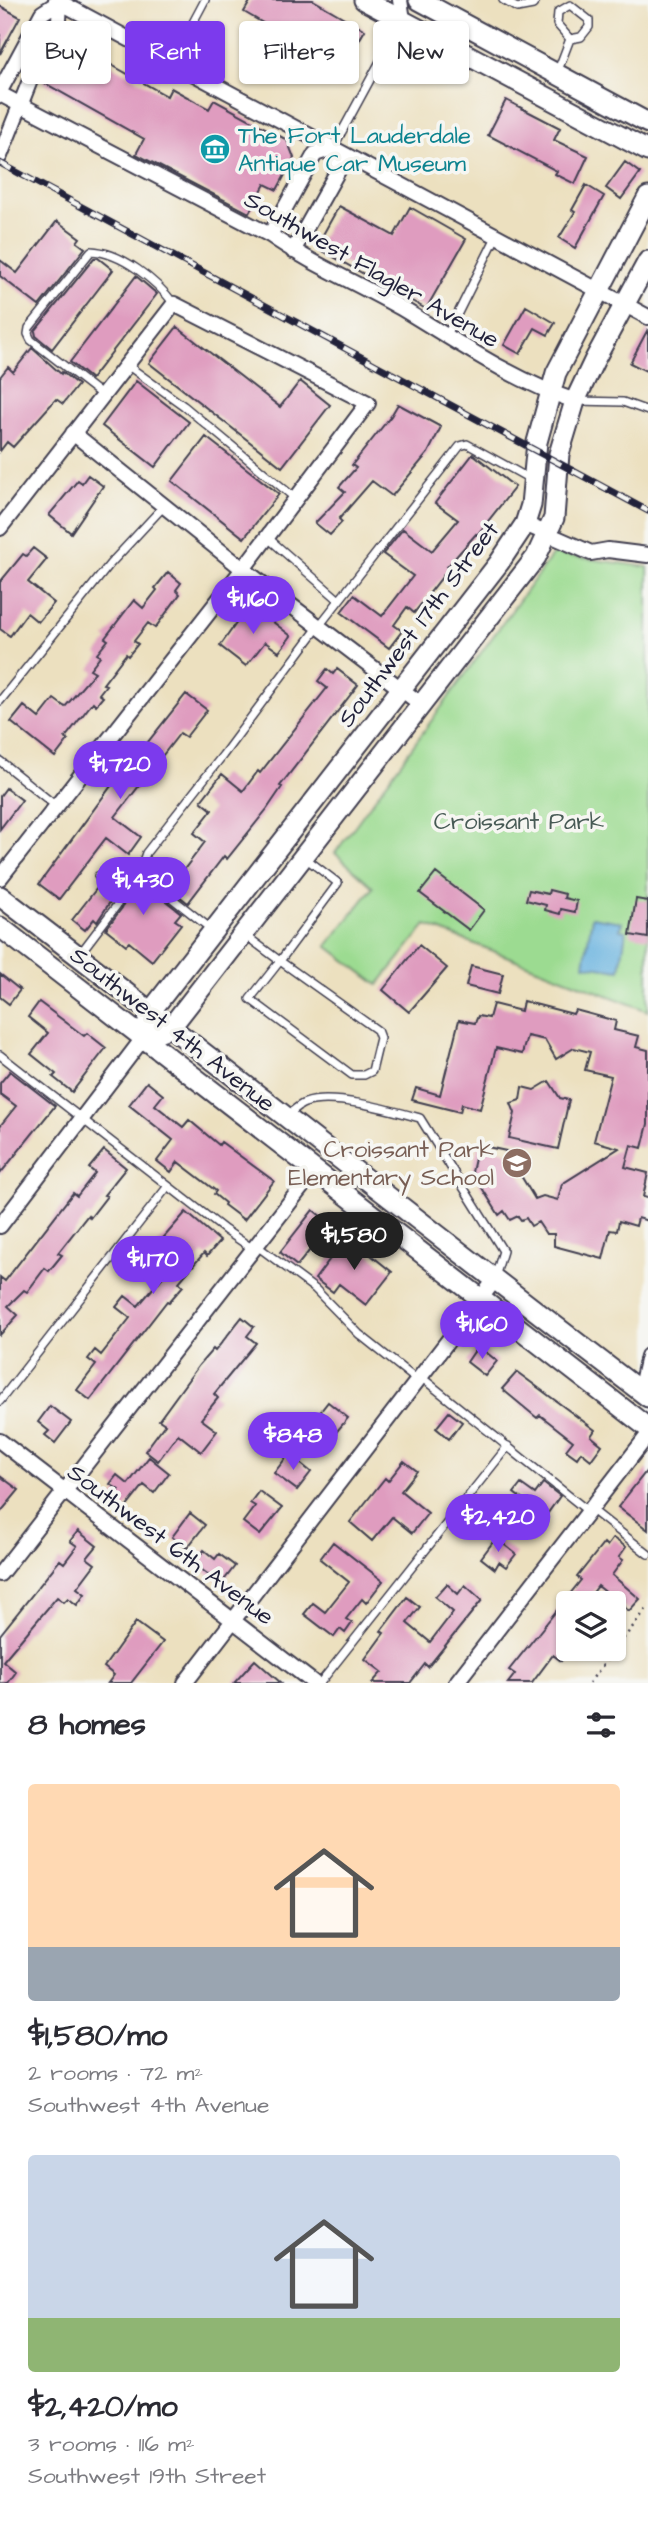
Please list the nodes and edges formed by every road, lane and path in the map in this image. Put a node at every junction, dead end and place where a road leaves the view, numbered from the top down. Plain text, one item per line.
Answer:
1 (205, 0) edge
2 (364, 0) edge
3 (400, 0) edge
4 (419, 0) edge
5 (503, 0) edge
6 (536, 0) edge
7 (58, 1) edge
8 (403, 20) junction
9 (194, 21) edge
10 (125, 37) edge
11 (570, 39) junction
12 (556, 74) junction
13 (213, 84) edge
14 (0, 92) edge
15 (19, 106) junction
16 (648, 123) edge
17 (333, 148) junction
18 (648, 151) edge
19 (0, 156) edge
20 (648, 197) edge
21 (270, 235) junction
22 (497, 236) junction
23 (293, 251) junction
24 (648, 261) edge
25 (599, 290) junction
26 (174, 304) junction
27 (625, 305) junction
28 (648, 317) edge
29 (446, 336) junction
30 (127, 365) junction
31 (550, 393) junction
32 (103, 396) junction
33 (575, 401) junction
34 (647, 410) edge
35 (74, 433) junction
36 (533, 481) junction
37 (296, 499) junction
38 (164, 506) junction
39 (525, 524) junction
40 (0, 528) edge
41 (548, 535) junction
42 (267, 537) junction
43 (648, 555) edge
44 (243, 569) junction
45 (339, 600) junction
46 (318, 626) junction
47 (400, 689) junction
48 (0, 701) edge
49 (422, 705) junction
50 (0, 761) edge
51 (57, 806) junction
52 (304, 857) junction
53 (98, 876) dead end
54 (0, 878) edge
55 (0, 896) edge
56 (0, 927) edge
57 (213, 930) junction
58 (244, 934) junction
59 (78, 955) junction
60 (280, 961) junction
61 (151, 1011) junction
62 (171, 1027) junction
63 (144, 1037) junction
64 (0, 1055) edge
65 (286, 1117) junction
66 (81, 1119) junction
67 (315, 1170) junction
68 (168, 1186) junction
69 (0, 1226) edge
70 (255, 1247) junction
71 (494, 1281) junction
72 (481, 1299) junction
73 (648, 1356) edge
74 (420, 1379) junction
75 (644, 1394) edge
76 (0, 1401) edge
77 (648, 1428) edge
78 (648, 1435) edge
79 (0, 1441) edge
80 (508, 1446) junction
81 (64, 1491) junction
82 (590, 1510) junction
83 (648, 1555) edge
84 (0, 1574) edge
85 (648, 1607) edge
86 (234, 1619) junction
87 (185, 1683) edge
88 (314, 1683) edge
89 (320, 1683) edge
90 (456, 1683) edge
91 (589, 1683) edge

1 - 9 lane
2 - 8 main road
3 - 8 street
4 - 8 street
4 - 12 main road
5 - 6 lane
7 - 10 street
7 - 14 street
7 - 15 street
8 - 17 lane
8 - 18 main road
11 - 11 lane
11 - 12 lane
12 - 16 main road
13 - 17 street
14 - 15 street, Southwest Flagler Avenue
15 - 19 street
15 - 21 street, Southwest Flagler Avenue
17 - 21 street
17 - 22 street
17 - 23 street
20 - 25 main road, Southwest 17th Street
21 - 23 street, Southwest Flagler Avenue
22 - 25 street
22 - 29 lane
23 - 29 street, Southwest Flagler Avenue
24 - 27 main road, Southwest 17th Street
25 - 27 street
25 - 31 main road, Southwest 17th Street
26 - 30 street
26 - 32 lane
26 - 37 street
27 - 28 street
27 - 33 main road, Southwest 17th Street
29 - 31 street, Southwest Flagler Avenue
30 - 32 street
30 - 37 lane
31 - 33 street, Southwest Flagler Avenue
31 - 36 main road, Southwest 17th Street
32 - 35 street
33 - 34 lane
33 - 41 main road, Southwest 17th Street
35 - 38 street
35 - 40 street
36 - 39 main road, Southwest 17th Street
36 - 45 lane
37 - 42 street
38 - 44 street
38 - 48 lane
39 - 41 street
39 - 47 main road, Southwest 17th Street
41 - 43 street
41 - 49 main road, Southwest 17th Street
42 - 44 street
42 - 45 lane
44 - 46 street
44 - 51 street
45 - 46 lane
46 - 47 street
46 - 57 lane
47 - 49 street
47 - 57 main road, Southwest 17th Street
49 - 52 main road, Southwest 17th Street
50 - 51 lane
51 - 54 street
52 - 58 main road, Southwest 17th Street
52 - 60 lane
53 - 59 lane
55 - 59 main road, Southwest 4th Avenue
56 - 63 main road, Southwest 4th Avenue
57 - 61 main road, Southwest 17th Street
58 - 60 lane
58 - 62 main road, Southwest 17th Street
59 - 61 main road, Southwest 4th Avenue
60 - 60 lane
61 - 62 main road, Southwest 4th Avenue
61 - 63 main road, Southwest 17th Street
62 - 63 main road
62 - 65 main road, Southwest 4th Avenue
63 - 66 street, Southwest 17th Street
63 - 67 main road, Southwest 4th Avenue
64 - 66 lane
65 - 71 main road, Southwest 4th Avenue
65 - 71 lane
66 - 68 lane
66 - 69 street, Southwest 17th Street
67 - 70 street
67 - 72 main road, Southwest 4th Avenue
68 - 70 lane
68 - 76 lane
70 - 74 lane
70 - 81 street
71 - 72 street
71 - 75 main road, Southwest 4th Avenue
72 - 74 street
72 - 77 main road, Southwest 4th Avenue
73 - 75 street
74 - 80 lane
74 - 86 street
78 - 82 street
79 - 81 street, Southwest 6th Avenue
80 - 82 lane
80 - 89 lane
81 - 84 street
81 - 86 street, Southwest 6th Avenue
82 - 83 lane
82 - 90 street
85 - 91 path
86 - 87 street
86 - 88 street, Southwest 6th Avenue

